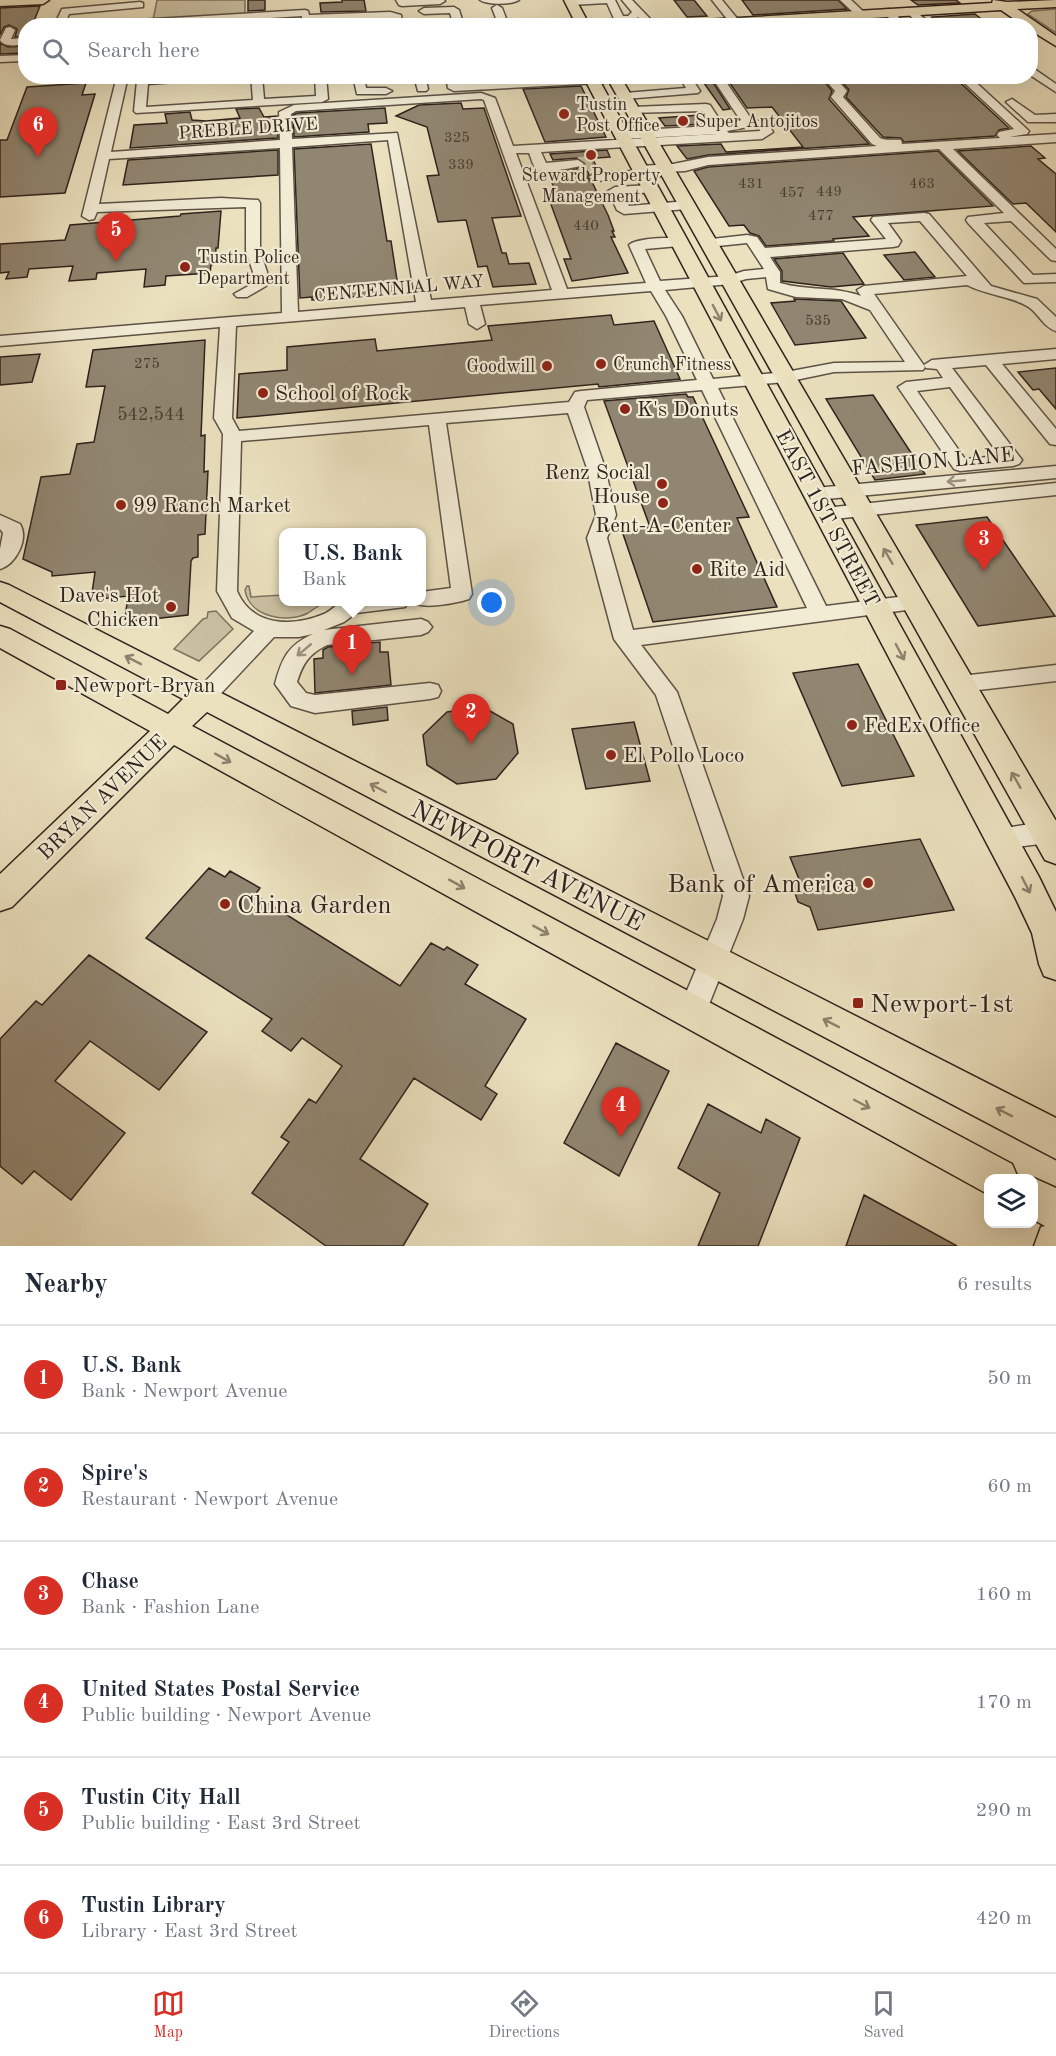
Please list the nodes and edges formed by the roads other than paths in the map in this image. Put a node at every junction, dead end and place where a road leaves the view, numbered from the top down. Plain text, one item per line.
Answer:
1 (43, 0) edge
2 (69, 0) edge
3 (304, 0) edge
4 (401, 0) edge
5 (485, 0) edge
6 (514, 0) edge
7 (609, 0) edge
8 (627, 0) edge
9 (717, 0) edge
10 (845, 0) edge
11 (443, 1) edge
12 (570, 1) edge
13 (0, 2) edge
14 (141, 2) edge
15 (989, 3) edge
16 (1056, 3) edge
17 (914, 6) edge
18 (497, 8) dead end
19 (65, 10) junction
20 (424, 11) dead end
21 (888, 12) junction
22 (637, 13) junction
23 (861, 14) junction
24 (62, 18) edge
25 (137, 18) edge
26 (306, 18) edge
27 (327, 18) edge
28 (397, 18) edge
29 (456, 18) edge
30 (501, 18) edge
31 (580, 18) edge
32 (619, 18) edge
33 (631, 18) edge
34 (646, 18) edge
35 (728, 18) edge
36 (816, 18) edge
37 (894, 18) edge
38 (1003, 18) edge
39 (1010, 18) edge
40 (9, 30) edge
41 (1038, 38) edge
42 (18, 41) edge
43 (1038, 43) edge
44 (1054, 49) edge
45 (18, 58) edge
46 (0, 59) edge
47 (1038, 74) edge
48 (121, 84) edge
49 (143, 84) edge
50 (157, 84) edge
51 (257, 84) edge
52 (321, 84) edge
53 (359, 84) edge
54 (421, 84) edge
55 (453, 84) edge
56 (547, 84) edge
57 (594, 84) edge
58 (618, 84) edge
59 (689, 84) edge
60 (721, 84) edge
61 (834, 84) edge
62 (971, 84) edge
63 (1053, 84) edge
64 (485, 91) junction
65 (999, 91) dead end
66 (195, 92) edge
67 (424, 94) junction
68 (625, 96) junction
69 (259, 103) junction
70 (140, 111) junction
71 (633, 111) junction
72 (114, 113) junction
73 (1056, 118) edge
74 (748, 123) junction
75 (722, 132) junction
76 (759, 135) junction
77 (648, 137) junction
78 (1056, 138) edge
79 (624, 139) junction
80 (285, 144) junction
81 (823, 144) dead end
82 (942, 145) junction
83 (533, 148) junction
84 (509, 150) junction
85 (104, 156) junction
86 (578, 164) tunnel mouth
87 (668, 167) junction
88 (639, 171) junction
89 (595, 177) tunnel mouth
90 (691, 212) junction
91 (1016, 216) junction
92 (662, 217) junction
93 (679, 242) junction
94 (708, 243) junction
95 (760, 253) junction
96 (1056, 257) edge
97 (1056, 278) edge
98 (773, 279) junction
99 (730, 280) junction
100 (700, 282) junction
101 (655, 286) junction
102 (986, 289) junction
103 (242, 294) dead end
104 (561, 294) junction
105 (471, 302) junction
106 (424, 306) junction
107 (875, 307) junction
108 (290, 316) junction
109 (228, 321) junction
110 (477, 324) dead end
111 (1056, 326) edge
112 (0, 341) edge
113 (1056, 354) edge
114 (990, 360) junction
115 (941, 364) junction
116 (917, 367) junction
117 (786, 377) junction
118 (753, 380) junction
119 (954, 382) junction
120 (707, 385) junction
121 (575, 406) junction
122 (437, 420) junction
123 (231, 437) junction
124 (1056, 440) edge
125 (993, 478) junction
126 (1050, 481) edge
127 (1005, 495) junction
128 (856, 501) junction
129 (820, 504) junction
130 (0, 521) edge
131 (0, 562) edge
132 (0, 591) edge
133 (426, 598) edge
134 (914, 602) junction
135 (360, 606) edge
136 (876, 607) junction
137 (820, 614) junction
138 (421, 627) dead end
139 (270, 628) junction
140 (0, 636) edge
141 (625, 639) junction
142 (1056, 673) edge
143 (961, 684) junction
144 (430, 691) dead end
145 (204, 697) junction
146 (172, 730) junction
147 (1000, 838) junction
148 (1052, 838) edge
149 (0, 896) edge
150 (713, 962) junction
151 (1056, 964) edge
152 (692, 1012) junction
153 (1056, 1139) edge
154 (989, 1174) edge
155 (1038, 1200) edge
156 (1056, 1210) edge

1 - 13 main road
2 - 19 street
3 - 26 street
4 - 11 street
5 - 6 street
7 - 12 street
7 - 32 street
8 - 22 street
9 - 35 street
10 - 23 street
12 - 31 main road
14 - 19 street
14 - 25 street
15 - 16 main road
15 - 17 main road
15 - 38 main road
15 - 39 main road
17 - 21 main road
18 - 30 street
19 - 24 street
20 - 29 street
21 - 23 main road
21 - 37 street
22 - 33 street
22 - 34 street
23 - 36 main road
27 - 28 street
40 - 42 street
41 - 44 main road
43 - 44 main road
45 - 46 street
47 - 63 street
48 - 72 street
49 - 70 street
50 - 66 street
51 - 69 street
52 - 69 street
53 - 67 street
54 - 67 street
55 - 64 street
56 - 64 street
57 - 79 main road, EAST 1ST STREET
58 - 68 main road, EAST 1ST STREET
59 - 68 street
60 - 74 street
61 - 62 street
64 - 67 street
64 - 84 street
65 - 73 street
66 - 69 street
66 - 70 street
67 - 80 street
68 - 71 main road, EAST 1ST STREET
70 - 72 street
71 - 75 street
71 - 77 main road, EAST 1ST STREET
72 - 85 street
74 - 75 street
74 - 76 street
75 - 76 street
75 - 77 street
75 - 87 street
76 - 81 street
77 - 79 street
77 - 87 main road, EAST 1ST STREET
78 - 82 street
79 - 83 street
79 - 88 main road, EAST 1ST STREET
80 - 85 street, PREBLE DRIVE
80 - 106 street, PREBLE DRIVE
80 - 108 street
82 - 87 street
82 - 91 street
83 - 84 street
83 - 86 street
84 - 104 street
85 - 103 street
87 - 88 street
87 - 90 main road, EAST 1ST STREET
88 - 89 street
88 - 92 main road, EAST 1ST STREET
88 - 92 street
90 - 92 street
90 - 94 main road, EAST 1ST STREET
91 - 96 street
91 - 97 street
92 - 93 main road, EAST 1ST STREET
93 - 100 main road, EAST 1ST STREET
93 - 101 street
94 - 95 street
94 - 99 main road, EAST 1ST STREET
95 - 98 street
95 - 102 street
98 - 99 street, CENTENNIAL WAY
98 - 107 street, CENTENNIAL WAY
99 - 100 street, CENTENNIAL WAY
99 - 117 main road, EAST 1ST STREET
100 - 101 street, CENTENNIAL WAY
100 -> 118 main road, EAST 1ST STREET
101 - 104 street, CENTENNIAL WAY
101 - 120 street
102 - 107 street
102 - 111 street
104 - 105 street, CENTENNIAL WAY
105 - 106 street, CENTENNIAL WAY
105 - 110 street
106 - 108 street, CENTENNIAL WAY
107 - 116 street
108 - 109 street, CENTENNIAL WAY
109 - 112 street, CENTENNIAL WAY
109 - 123 street
113 - 114 street
114 - 115 street
114 - 124 street
115 - 116 street
115 - 119 street
116 - 117 street
117 - 118 street
117 - 128 main road, EAST 1ST STREET
118 - 120 street
118 - 129 main road, EAST 1ST STREET
119 - 119 street
120 - 121 street
120 - 137 street
121 - 122 street
121 - 141 street
122 - 123 street
122 - 133 street
123 - 139 street
125 - 126 street, FASHION LANE
125 - 127 street
125 -> 128 street, FASHION LANE
126 - 127 street, FASHION LANE
127 - 128 street, FASHION LANE
128 - 129 street, FASHION LANE
134 -> 128 main road, EAST 1ST STREET
129 - 136 main road, EAST 1ST STREET
130 - 131 street
145 -> 132 main road, NEWPORT AVENUE
134 - 136 street
134 - 143 main road, EAST 1ST STREET
135 - 139 street
136 - 137 street
136 -> 147 main road, EAST 1ST STREET
137 - 141 street
138 -> 144 street
139 - 145 street
140 - 146 main road
141 - 150 street
142 - 143 street
148 -> 143 main road, EAST 1ST STREET
145 - 146 main road, BRYAN AVENUE
150 -> 145 main road, NEWPORT AVENUE
146 - 149 main road, BRYAN AVENUE
146 -> 152 main road
147 - 148 street
147 -> 151 main road, EAST 1ST STREET
150 - 152 street
153 -> 150 main road, NEWPORT AVENUE
152 -> 154 main road
155 - 156 main road

